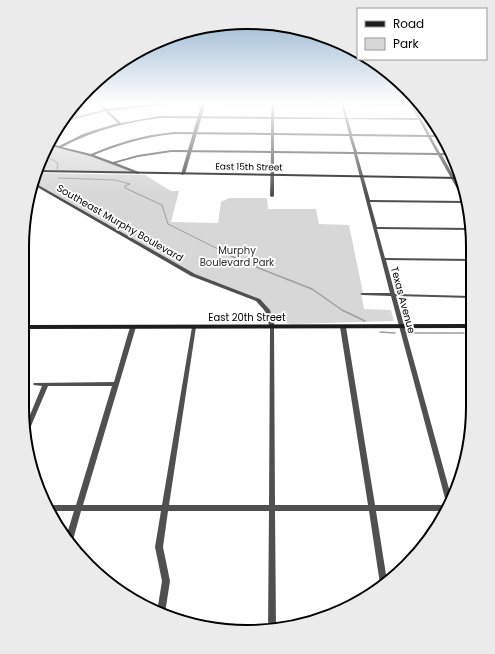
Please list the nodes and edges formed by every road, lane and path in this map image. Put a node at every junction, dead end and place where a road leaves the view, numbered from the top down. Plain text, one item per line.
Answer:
1 (88, 133) edge
2 (195, 133) junction
3 (427, 133) edge
4 (272, 134) junction
5 (351, 135) junction
6 (429, 136) junction
7 (436, 136) edge
8 (54, 146) edge
9 (59, 147) junction
10 (190, 151) junction
11 (272, 152) junction
12 (356, 153) junction
13 (439, 154) junction
14 (444, 154) edge
15 (91, 155) junction
16 (113, 163) junction
17 (43, 171) edge
18 (138, 173) junction
19 (183, 174) junction
20 (272, 175) junction
21 (362, 176) junction
22 (452, 178) junction
23 (38, 186) edge
24 (458, 188) edge
25 (272, 196) dead end
26 (368, 201) junction
27 (462, 203) edge
28 (376, 228) junction
29 (465, 229) edge
30 (383, 259) junction
31 (466, 260) edge
32 (362, 294) dead end
33 (392, 295) junction
34 (466, 297) edge
35 (401, 326) junction
36 (466, 326) edge
37 (29, 327) edge
38 (133, 327) junction
39 (194, 327) junction
40 (272, 327) junction
41 (343, 327) junction
42 (36, 384) dead end
43 (46, 384) junction
44 (116, 384) junction
45 (29, 424) edge
46 (447, 494) edge
47 (54, 508) edge
48 (79, 508) junction
49 (166, 508) junction
50 (272, 508) junction
51 (372, 508) junction
52 (441, 508) edge
53 (71, 536) edge
54 (383, 578) edge
55 (162, 607) edge
56 (272, 624) edge

1 - 9 street
2 - 4 street
2 - 10 street
2 - 15 street
3 - 6 street
4 - 5 street
4 - 11 street
5 - 6 street
5 - 12 street, Texas Avenue
6 - 7 street
6 - 13 street
8 - 9 street
9 - 15 street
10 - 11 street
10 - 16 street
10 - 19 street
11 - 12 street
11 - 20 street
12 - 13 street
12 - 21 street, Texas Avenue
13 - 14 street
13 - 22 street
15 - 16 street
16 - 18 street
17 - 18 main road, East 15th Street
18 - 19 main road, East 15th Street
19 - 20 main road, East 15th Street
20 - 21 main road, East 15th Street
20 - 25 street
21 - 22 main road, East 15th Street
21 - 26 street, Texas Avenue
22 - 24 street
23 - 40 street, Southeast Murphy Boulevard
26 - 27 street
26 - 28 street, Texas Avenue
28 - 29 street
28 - 30 street, Texas Avenue
30 - 31 street
30 - 33 street, Texas Avenue
32 - 33 street
33 - 34 street
33 - 35 street, Texas Avenue
35 - 36 main road, East 20th Street
35 - 41 main road, East 20th Street
35 - 46 street, Texas Avenue
37 - 38 main road, East 20th Street
38 - 39 main road, East 20th Street
38 - 44 street
39 - 40 main road, East 20th Street
39 - 49 street
40 - 41 main road, East 20th Street
40 - 50 street
41 - 51 street
42 - 43 street
43 - 44 street
43 - 45 street
44 - 48 street
47 - 48 street
48 - 49 street
48 - 53 street
49 - 50 street
49 - 55 street
50 - 51 street
50 - 56 street
51 - 52 street
51 - 54 street

